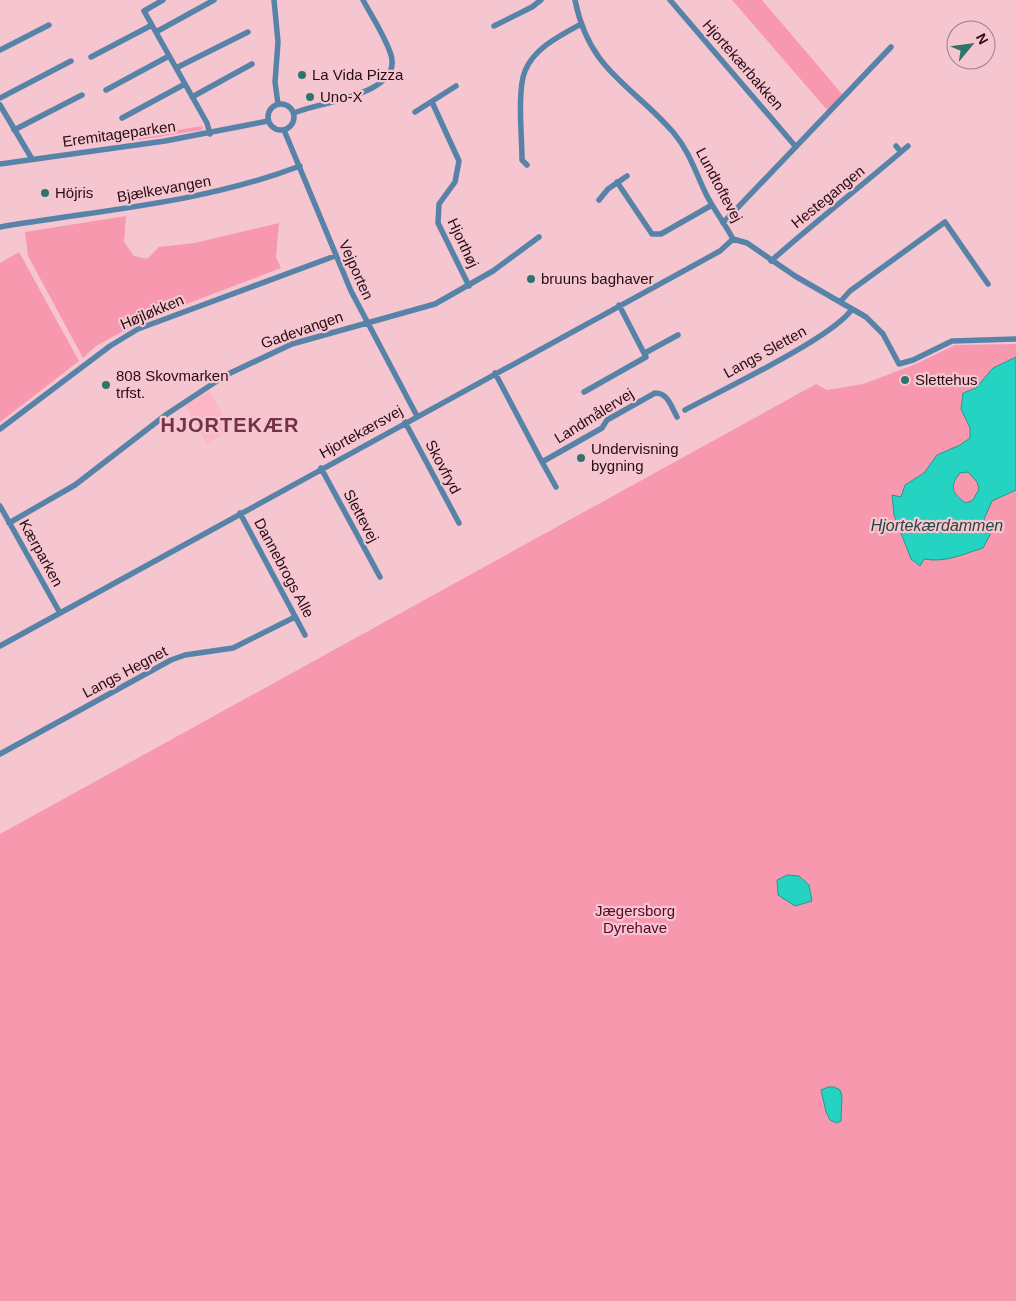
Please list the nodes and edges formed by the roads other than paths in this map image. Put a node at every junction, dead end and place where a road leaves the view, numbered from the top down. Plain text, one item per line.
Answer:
1 (163, 0) edge
2 (214, 0) edge
3 (272, 0) edge
4 (362, 0) edge
5 (541, 0) edge
6 (575, 0) edge
7 (670, 0) edge
8 (581, 24) junction
9 (49, 25) dead end
10 (152, 25) junction
11 (494, 26) dead end
12 (156, 32) junction
13 (248, 32) dead end
14 (891, 47) dead end
15 (0, 50) edge
16 (170, 56) junction
17 (92, 57) dead end
18 (70, 61) dead end
19 (252, 64) dead end
20 (176, 68) junction
21 (185, 84) junction
22 (456, 86) dead end
23 (106, 90) dead end
24 (82, 95) dead end
25 (192, 97) junction
26 (0, 98) edge
27 (432, 102) junction
28 (278, 104) junction
29 (0, 105) edge
30 (415, 112) dead end
31 (294, 113) junction
32 (122, 118) dead end
33 (268, 121) junction
34 (14, 130) junction
35 (284, 130) junction
36 (210, 134) junction
37 (796, 146) junction
38 (896, 146) dead end
39 (908, 146) dead end
40 (901, 152) junction
41 (32, 159) junction
42 (0, 164) edge
43 (527, 165) dead end
44 (300, 166) junction
45 (626, 176) dead end
46 (617, 182) junction
47 (599, 200) dead end
48 (712, 205) junction
49 (723, 223) junction
50 (0, 227) edge
51 (539, 237) dead end
52 (733, 239) junction
53 (336, 256) junction
54 (771, 261) junction
55 (988, 284) dead end
56 (469, 286) junction
57 (840, 302) junction
58 (619, 305) junction
59 (852, 309) junction
60 (367, 322) junction
61 (678, 335) dead end
62 (1016, 340) edge
63 (645, 354) junction
64 (495, 373) junction
65 (584, 392) dead end
66 (685, 410) dead end
67 (417, 416) junction
68 (677, 417) dead end
69 (405, 422) junction
70 (0, 429) edge
71 (542, 462) junction
72 (321, 468) junction
73 (556, 487) dead end
74 (0, 506) edge
75 (240, 513) junction
76 (9, 523) junction
77 (459, 523) dead end
78 (380, 577) dead end
79 (60, 613) junction
80 (295, 617) junction
81 (305, 635) dead end
82 (0, 646) edge
83 (0, 754) edge

1 - 10 street
2 - 12 street
3 - 28 street
4 - 31 street
5 - 11 street
6 - 8 street, Lundtoftevej
7 - 37 street, Hjortekærbakken
8 - 43 street
8 - 48 street, Lundtoftevej
9 - 15 street
10 - 12 street
10 - 17 street
12 - 16 street
13 - 20 street
14 - 37 street
16 - 20 street
16 - 23 street
18 - 26 street
19 - 25 street
20 - 21 street
21 - 25 street
21 - 32 street, Eremitageparken
22 - 27 street
24 - 34 street
25 - 36 street
27 - 30 street
27 - 56 street, Hjorthøj
28 - 31 street
28 - 33 street
29 - 34 street
31 - 35 street
33 - 35 street
33 - 36 street, Eremitageparken
34 - 41 street
35 - 44 street, Vejporten
36 - 41 street, Eremitageparken
37 - 49 street
38 - 40 street
39 - 40 street, Hestegangen
40 - 54 street, Hestegangen
41 - 42 street, Eremitageparken
44 - 50 street, Bjælkevangen
44 - 53 street, Vejporten
45 - 46 street
46 - 47 street
46 - 48 street
48 - 49 street, Lundtoftevej
49 - 52 street, Lundtoftevej
51 - 56 street, Gadevangen
52 - 54 street, Lundtoftevej
52 - 58 street, Hjortekærsvej
53 - 60 street, Vejporten
53 - 70 street, Højløkken
54 - 57 street, Lundtoftevej
55 - 57 street
56 - 60 street, Gadevangen
57 - 59 street, Lundtoftevej
58 - 63 street
58 - 64 street, Hjortekærsvej
59 - 62 street, Lundtoftevej
59 - 66 street, Langs Sletten
60 - 67 street, Vejporten
60 - 76 street, Gadevangen
61 - 63 street
63 - 65 street
64 - 67 street, Hjortekærsvej
64 - 71 street, Landmålervej
67 - 69 street, Hjortekærsvej
68 - 71 street, Landmålervej
69 - 72 street, Hjortekærsvej
69 - 77 street, Skovfryd
71 - 73 street, Landmålervej
72 - 75 street, Hjortekærsvej
72 - 78 street, Slettevej
74 - 76 street, Kærparken
75 - 79 street, Hjortekærsvej
75 - 80 street, Dannebrogs Alle
76 - 79 street, Kærparken
79 - 82 street, Hjortekærsvej
80 - 81 street, Dannebrogs Alle
80 - 83 street, Langs Hegnet

